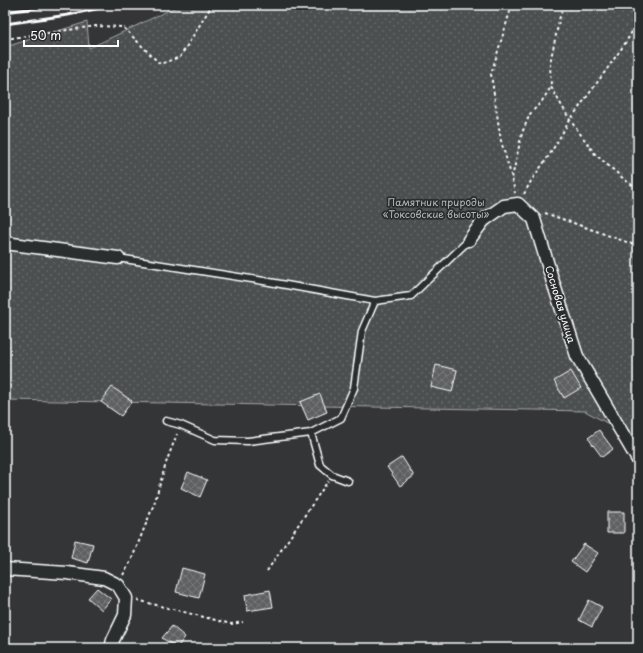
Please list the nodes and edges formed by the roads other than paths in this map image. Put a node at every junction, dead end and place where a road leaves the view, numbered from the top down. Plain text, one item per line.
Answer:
1 (468, 240) joint
2 (5, 243) edge
3 (118, 258) joint
4 (375, 301) junction
5 (166, 421) dead end
6 (311, 433) junction
7 (638, 460) edge
8 (348, 481) dead end
9 (5, 569) edge
10 (111, 648) edge

1 - 4 lane
1 - 7 street, Сосновая улица
2 - 3 street
3 - 4 lane
4 - 6 lane
5 - 6 lane
6 - 8 lane
9 - 10 street

